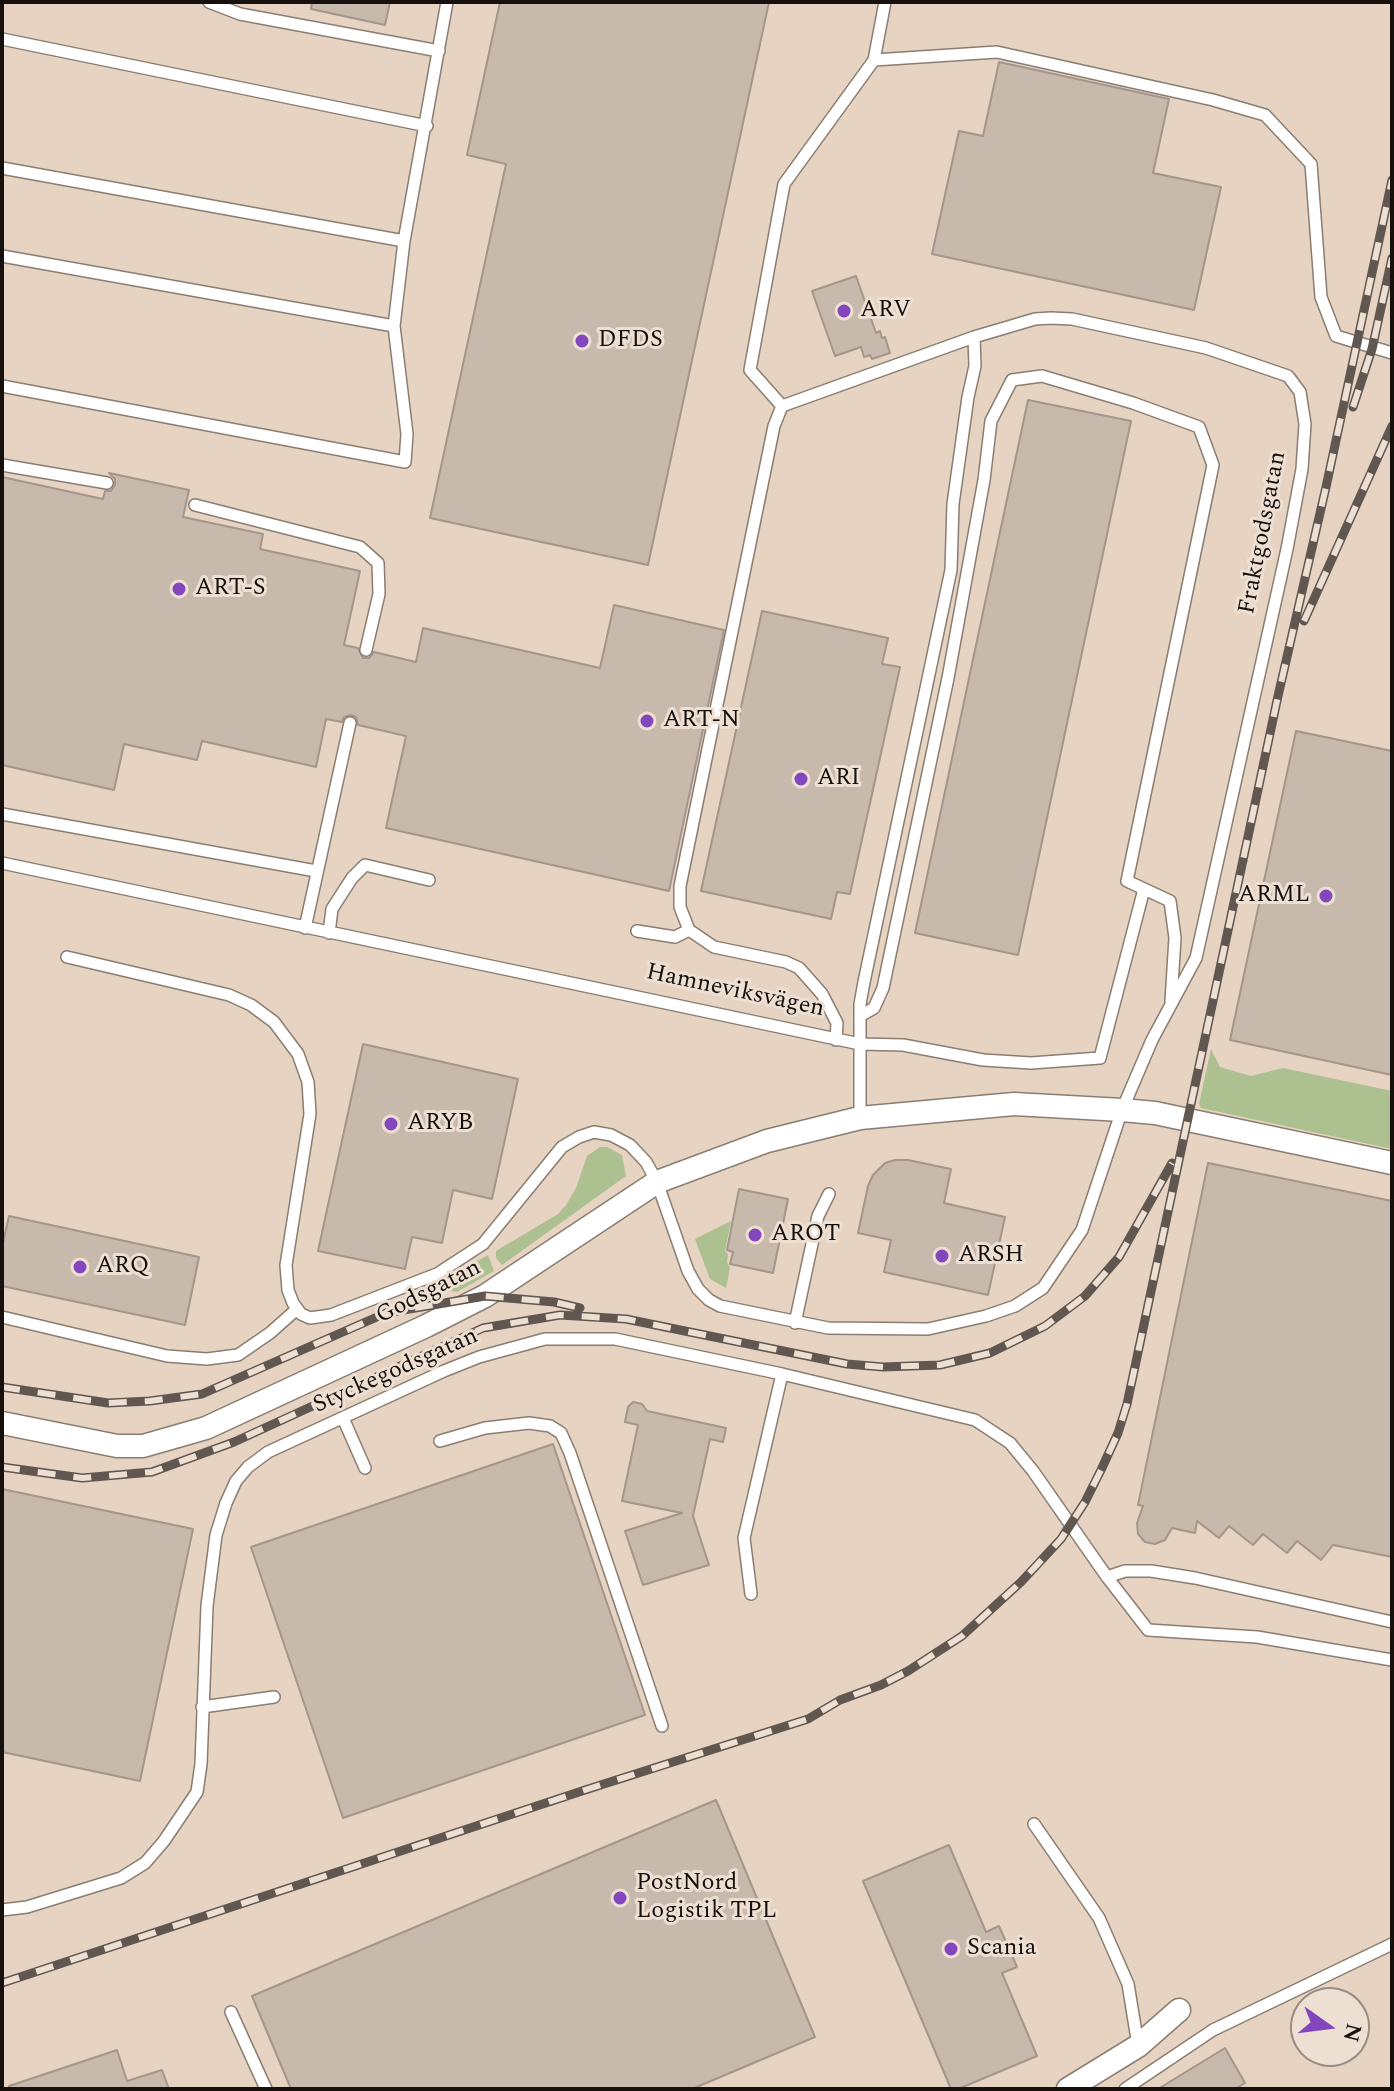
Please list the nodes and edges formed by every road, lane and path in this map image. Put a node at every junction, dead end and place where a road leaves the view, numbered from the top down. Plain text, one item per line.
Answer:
1 (209, 2) edge
2 (447, 2) edge
3 (885, 2) edge
4 (2, 39) edge
5 (439, 51) junction
6 (874, 60) junction
7 (427, 126) junction
8 (2, 168) edge
9 (404, 241) junction
10 (2, 256) edge
11 (394, 326) junction
12 (974, 337) junction
13 (1392, 353) edge
14 (2, 386) edge
15 (782, 406) junction
16 (2, 465) edge
17 (107, 483) dead end
18 (195, 505) dead end
19 (366, 650) dead end
20 (350, 723) dead end
21 (2, 814) edge
22 (2, 863) edge
23 (316, 871) junction
24 (429, 880) dead end
25 (1144, 889) junction
26 (305, 928) junction
27 (689, 930) junction
28 (637, 931) dead end
29 (329, 933) junction
30 (67, 957) dead end
31 (1171, 1006) junction
32 (860, 1016) junction
33 (836, 1040) junction
34 (860, 1044) junction
35 (1122, 1110) junction
36 (860, 1118) junction
37 (1392, 1163) edge
38 (657, 1182) junction
39 (829, 1194) dead end
40 (297, 1309) junction
41 (2, 1317) edge
42 (795, 1323) junction
43 (782, 1374) junction
44 (343, 1418) junction
45 (2, 1423) edge
46 (440, 1441) dead end
47 (365, 1468) dead end
48 (1107, 1577) junction
49 (751, 1594) dead end
50 (1392, 1622) edge
51 (1392, 1660) edge
52 (274, 1697) dead end
53 (202, 1707) junction
54 (662, 1726) dead end
55 (1034, 1824) dead end
56 (2, 1910) edge
57 (1392, 1944) edge
58 (1179, 2010) dead end
59 (231, 2012) dead end
60 (1138, 2046) junction
61 (266, 2089) edge
62 (1068, 2089) edge
63 (1125, 2089) edge

1 - 5 lane
2 - 5 lane
3 - 6 lane
4 - 7 lane
5 - 7 lane
6 - 13 lane
6 - 15 lane
7 - 9 lane
8 - 9 lane
9 - 11 lane
10 - 11 lane
11 - 14 lane
12 - 15 lane, Fraktgodsgatan
12 - 31 lane, Fraktgodsgatan
12 - 32 lane
15 - 27 lane
16 - 17 lane
18 - 19 lane
20 - 23 lane
21 - 23 lane
22 - 26 lane, Hamneviksvägen
23 - 26 lane
24 - 29 lane
25 - 31 lane
25 - 32 lane
25 - 34 lane, Hamneviksvägen
26 - 29 lane, Hamneviksvägen
27 - 28 lane
27 - 33 lane
29 - 33 lane, Hamneviksvägen
30 - 40 lane
31 - 35 lane, Fraktgodsgatan
32 - 34 lane
33 - 34 lane, Hamneviksvägen
34 - 36 lane
35 - 36 street
35 - 37 street
35 - 42 lane, Fraktgodsgatan
36 - 38 street, Godsgatan
38 - 40 lane, Fraktgodsgatan
38 - 42 lane, Fraktgodsgatan
38 - 45 street, Godsgatan
39 - 42 lane
40 - 41 lane
43 - 44 lane, Styckegodsgatan
43 - 48 lane, Styckegodsgatan
43 - 49 lane
44 - 47 lane
44 - 53 lane, Styckegodsgatan
46 - 54 lane
48 - 50 lane
48 - 51 lane, Styckegodsgatan
52 - 53 lane
53 - 56 lane, Styckegodsgatan
55 - 60 lane
57 - 63 lane
58 - 60 street
59 - 61 lane
60 - 62 street

